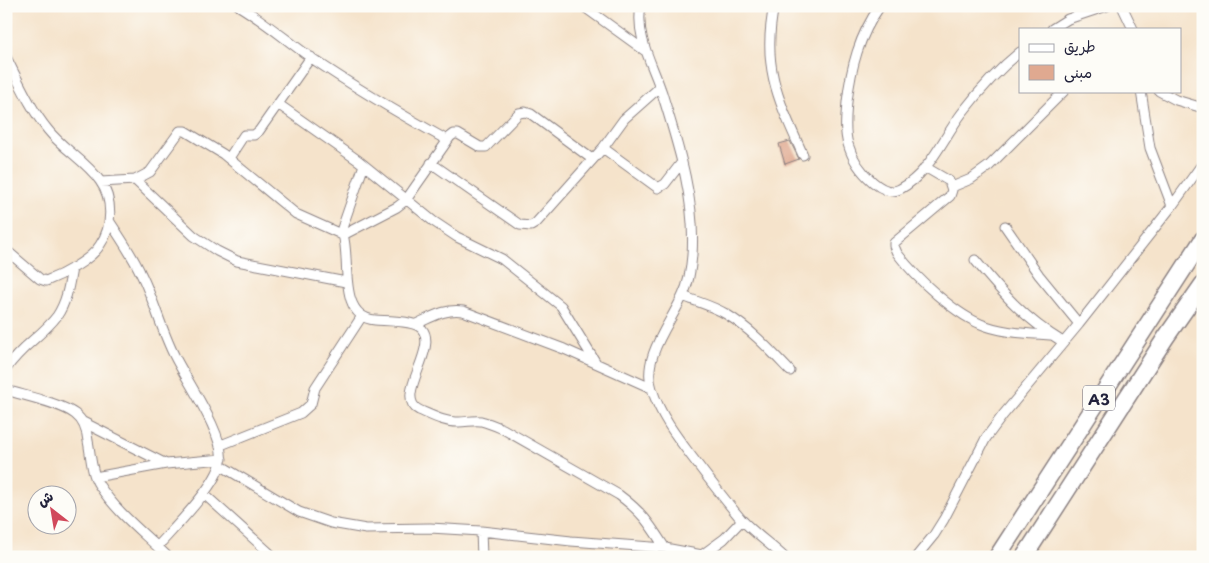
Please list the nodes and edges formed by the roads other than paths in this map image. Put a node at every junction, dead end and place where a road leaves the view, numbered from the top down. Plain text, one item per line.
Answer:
1 (239, 6) edge
2 (583, 6) edge
3 (641, 6) edge
4 (774, 6) edge
5 (880, 6) edge
6 (1107, 6) edge
7 (1122, 6) edge
8 (1054, 28) edge
9 (1133, 28) edge
10 (644, 50) junction
11 (1019, 53) edge
12 (6, 57) edge
13 (311, 57) junction
14 (660, 87) junction
15 (1063, 92) edge
16 (1141, 92) edge
17 (1161, 92) edge
18 (278, 104) junction
19 (1203, 108) edge
20 (447, 140) junction
21 (603, 148) junction
22 (803, 155) dead end
23 (229, 158) junction
24 (592, 159) junction
25 (431, 162) junction
26 (682, 162) junction
27 (1203, 163) edge
28 (364, 165) junction
29 (925, 167) junction
30 (135, 180) junction
31 (101, 182) junction
32 (952, 186) junction
33 (406, 200) junction
34 (1172, 206) junction
35 (110, 222) junction
36 (1005, 226) dead end
37 (341, 235) junction
38 (1203, 239) edge
39 (6, 250) edge
40 (975, 260) dead end
41 (72, 268) junction
42 (346, 282) junction
43 (1203, 284) edge
44 (683, 296) junction
45 (362, 316) junction
46 (416, 324) junction
47 (1079, 324) junction
48 (1052, 335) junction
49 (1063, 342) junction
50 (596, 363) junction
51 (6, 369) edge
52 (790, 371) dead end
53 (651, 388) junction
54 (6, 390) edge
55 (83, 422) junction
56 (221, 445) junction
57 (221, 462) junction
58 (166, 464) junction
59 (95, 477) junction
60 (204, 494) junction
61 (742, 520) junction
62 (481, 531) junction
63 (158, 546) junction
64 (665, 548) junction
65 (702, 556) edge
66 (168, 557) edge
67 (274, 557) edge
68 (482, 557) edge
69 (784, 557) edge
70 (916, 557) edge
71 (997, 557) edge
72 (1024, 557) edge

1 - 13 street
2 - 10 street
3 - 10 street
4 - 22 street
5 - 29 street
6 - 8 street
7 - 9 street
10 - 14 street
11 - 29 street
12 - 31 street
13 - 18 street
13 - 20 street
14 - 21 street
14 - 26 street
15 - 32 street
16 - 34 street
17 - 19 street
18 - 23 street
18 - 28 street
20 - 24 street
20 - 25 street
21 - 24 street
21 - 26 street
23 - 30 street
23 - 37 street
24 - 25 street
25 - 33 street
26 - 44 street
27 - 34 street
28 - 33 street
28 - 37 street
29 - 32 street
30 - 31 street
30 - 42 street
31 - 35 street
32 - 48 street
33 - 37 street
33 - 50 street
34 - 47 street
35 - 41 street
35 - 56 street
36 - 47 street
37 - 42 street
38 - 71 highway, A3
39 - 41 street
40 - 48 street
41 - 51 street
42 - 45 street
43 - 72 highway, A3
44 - 52 street
44 - 53 street
45 - 46 street
45 - 56 street
46 - 50 street
46 - 64 street
47 - 49 street
48 - 49 street
49 - 70 street
50 - 53 street
53 - 61 street
54 - 55 street
55 - 58 street
55 - 59 street
56 - 57 street
57 - 58 street
57 - 60 street
57 - 62 street
58 - 59 street
59 - 63 street
60 - 63 street
60 - 67 street
61 - 65 street
61 - 69 street
62 - 64 street
62 - 68 street
63 - 66 street
64 - 65 street

